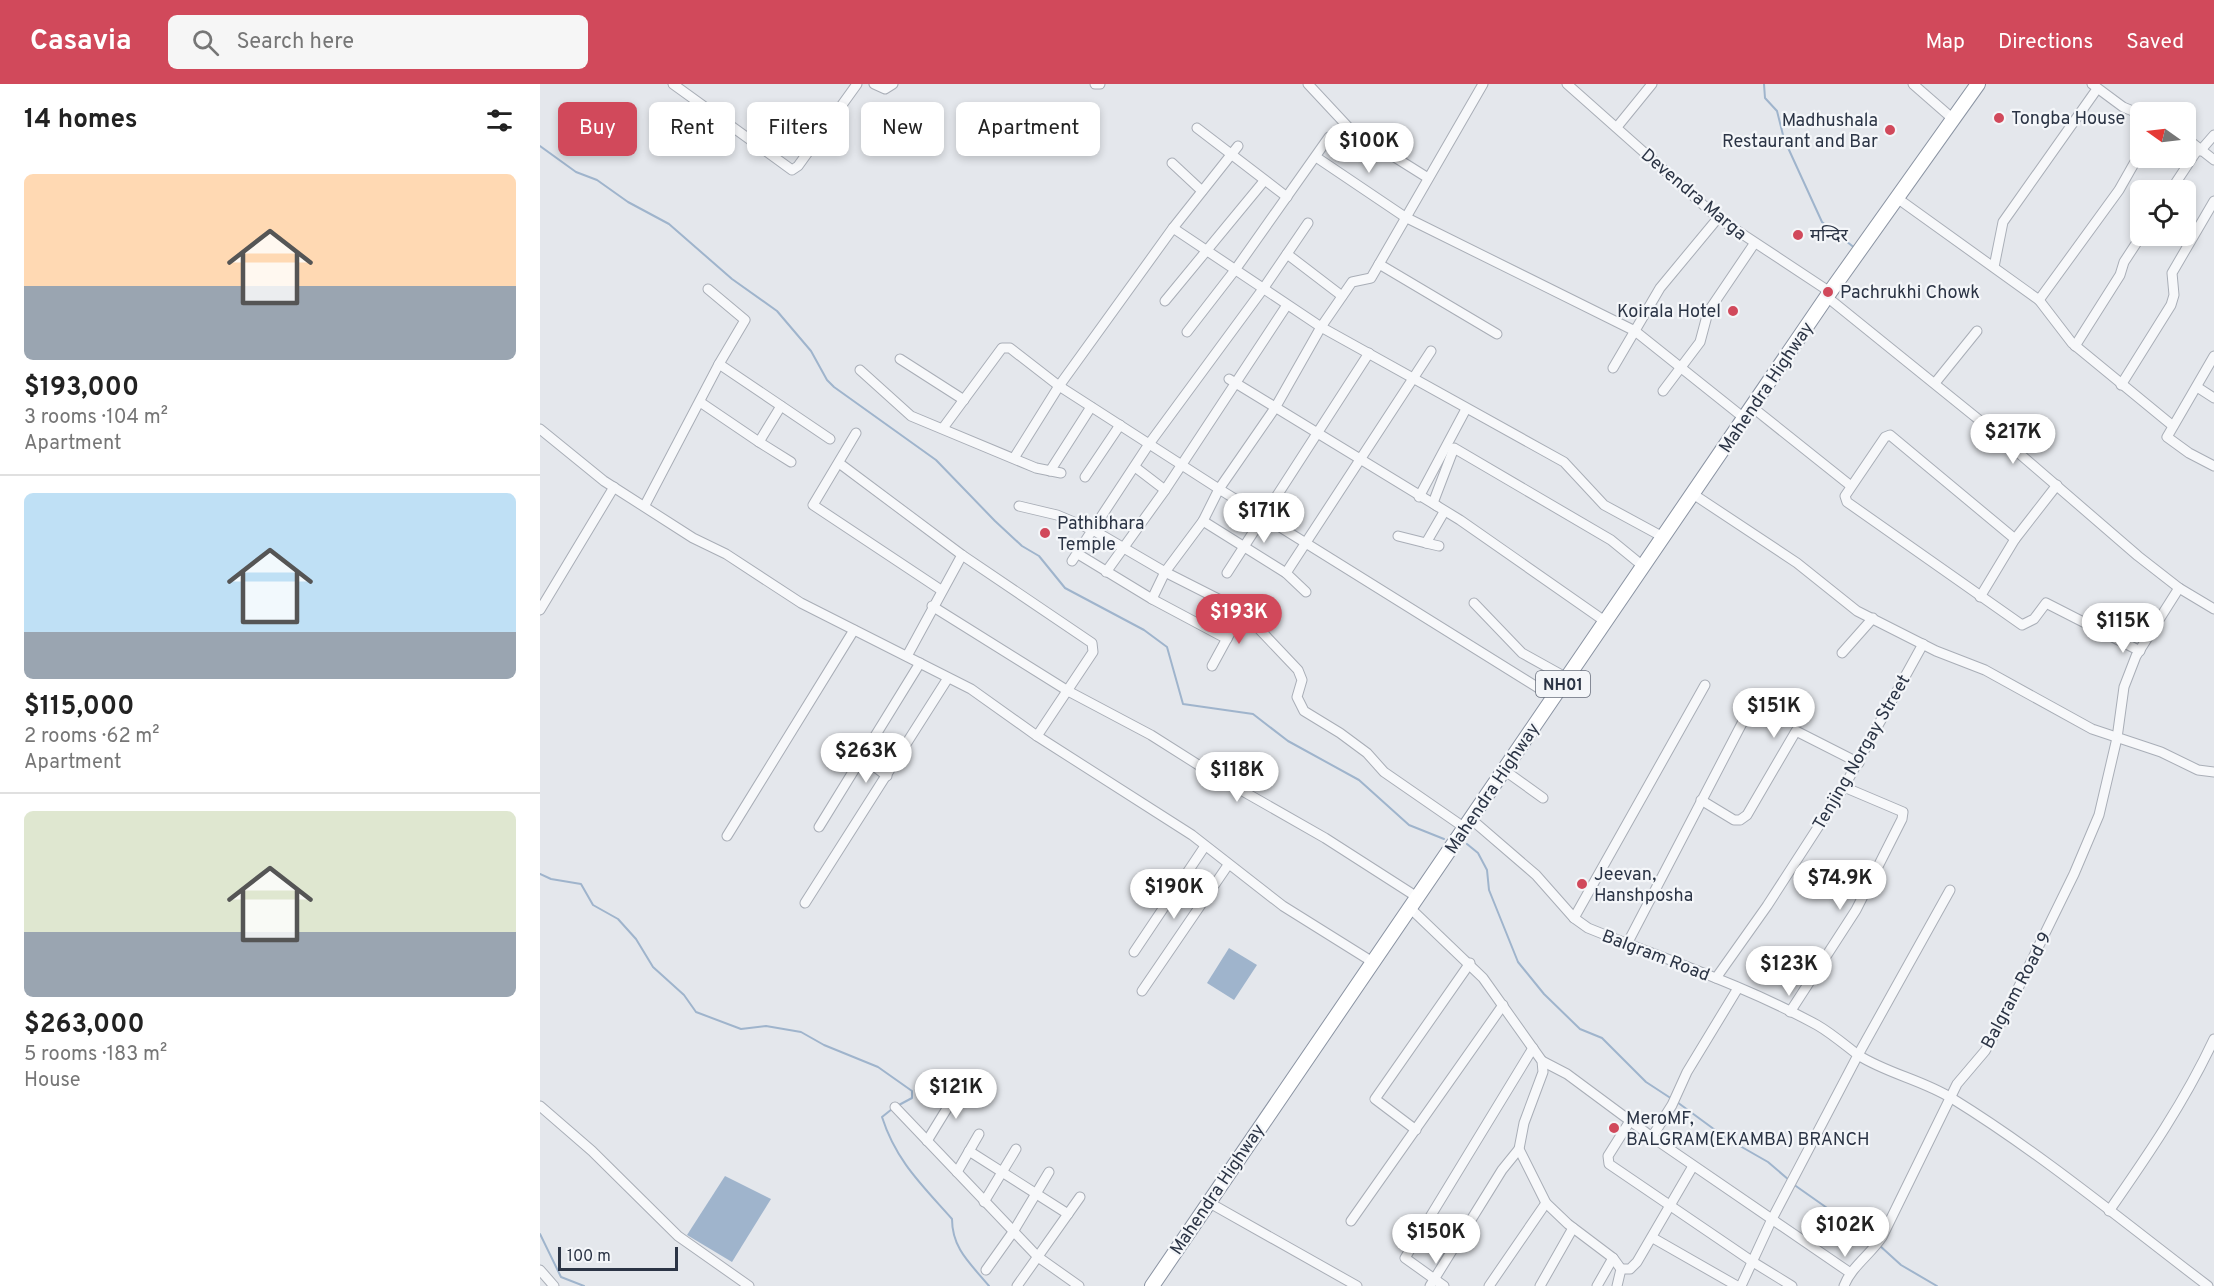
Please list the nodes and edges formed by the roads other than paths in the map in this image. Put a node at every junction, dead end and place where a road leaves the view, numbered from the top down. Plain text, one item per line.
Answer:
1 (673, 84) edge
2 (857, 84) edge
3 (874, 84) edge
4 (893, 84) edge
5 (1095, 84) edge
6 (1100, 84) edge
7 (1308, 84) edge
8 (1483, 84) edge
9 (1567, 84) edge
10 (1652, 84) edge
11 (1913, 84) edge
12 (1978, 84) edge
13 (2094, 87) edge
14 (1580, 88) edge
15 (2130, 110) edge
16 (1953, 119) junction
17 (1617, 127) junction
18 (1197, 128) dead end
19 (1350, 129) junction
20 (2214, 135) edge
21 (1238, 146) dead end
22 (2196, 147) edge
23 (2199, 150) junction
24 (1231, 157) junction
25 (1316, 157) junction
26 (2214, 160) edge
27 (1172, 163) dead end
28 (2131, 168) edge
29 (1428, 178) junction
30 (2177, 180) edge
31 (1264, 181) junction
32 (1202, 191) junction
33 (1287, 197) junction
34 (1897, 198) junction
35 (2214, 201) edge
36 (1405, 217) junction
37 (1718, 218) junction
38 (1308, 223) dead end
39 (1173, 228) junction
40 (1754, 244) junction
41 (2134, 246) edge
42 (1207, 251) junction
43 (1287, 254) junction
44 (1379, 264) junction
45 (1994, 267) junction
46 (1235, 270) junction
47 (708, 289) dead end
48 (1263, 289) junction
49 (1828, 295) junction
50 (1342, 296) junction
51 (2039, 300) junction
52 (1165, 301) dead end
53 (1287, 305) junction
54 (1321, 327) junction
55 (1635, 331) junction
56 (1977, 331) dead end
57 (1187, 332) dead end
58 (1497, 334) dead end
59 (2076, 346) junction
60 (1431, 351) dead end
61 (1369, 353) junction
62 (2214, 356) edge
63 (900, 359) dead end
64 (719, 364) junction
65 (1613, 368) dead end
66 (1681, 369) junction
67 (860, 370) dead end
68 (1412, 379) junction
69 (1232, 381) junction
70 (1935, 383) junction
71 (2121, 385) junction
72 (1059, 386) junction
73 (2197, 387) junction
74 (1664, 391) dead end
75 (2214, 398) edge
76 (964, 400) junction
77 (700, 402) junction
78 (781, 406) junction
79 (1091, 407) junction
80 (1275, 408) junction
81 (1466, 409) junction
82 (1748, 413) junction
83 (1120, 425) junction
84 (2173, 426) junction
85 (944, 428) junction
86 (540, 429) edge
87 (856, 433) dead end
88 (1318, 434) junction
89 (830, 439) dead end
90 (759, 442) junction
91 (1149, 444) junction
92 (1014, 458) junction
93 (1359, 459) junction
94 (791, 462) dead end
95 (838, 463) junction
96 (1181, 464) junction
97 (2214, 466) edge
98 (1135, 467) junction
99 (1050, 471) junction
100 (1061, 473) dead end
101 (1085, 477) dead end
102 (2057, 485) junction
103 (1851, 486) junction
104 (614, 487) junction
105 (1219, 489) junction
106 (1165, 490) junction
107 (1693, 494) junction
108 (1419, 497) junction
109 (645, 505) junction
110 (1019, 506) dead end
111 (1444, 512) junction
112 (1262, 516) junction
113 (1460, 520) junction
114 (1203, 521) junction
115 (1093, 530) junction
116 (1398, 536) dead end
117 (1663, 537) junction
118 (2016, 539) junction
119 (1304, 543) junction
120 (1426, 543) junction
121 (1439, 546) dead end
122 (1121, 547) junction
123 (1243, 547) junction
124 (962, 555) junction
125 (1644, 567) junction
126 (1106, 572) junction
127 (1165, 572) junction
128 (1227, 573) dead end
129 (1286, 573) junction
130 (2180, 588) junction
131 (941, 590) junction
132 (1306, 592) dead end
133 (1980, 597) junction
134 (1152, 599) junction
135 (1474, 603) dead end
136 (932, 606) junction
137 (2214, 609) edge
138 (540, 610) edge
139 (1242, 611) junction
140 (1873, 618) junction
141 (1606, 622) junction
142 (854, 630) junction
143 (1227, 639) junction
144 (1923, 644) junction
145 (2140, 651) junction
146 (1842, 653) dead end
147 (906, 656) junction
148 (920, 663) junction
149 (1212, 666) dead end
150 (948, 678) junction
151 (1568, 678) junction
152 (1705, 685) dead end
153 (1068, 691) junction
154 (1553, 697) junction
155 (1751, 706) dead end
156 (1037, 736) junction
157 (2117, 738) junction
158 (862, 758) junction
159 (1859, 763) junction
160 (1504, 770) junction
161 (2214, 772) edge
162 (887, 776) junction
163 (1844, 787) junction
164 (1543, 798) dead end
165 (1701, 800) junction
166 (1468, 824) junction
167 (819, 827) dead end
168 (727, 836) dead end
169 (1205, 846) junction
170 (1228, 865) junction
171 (1950, 890) dead end
172 (805, 903) dead end
173 (1414, 903) junction
174 (1574, 918) junction
175 (1627, 944) junction
176 (1134, 952) dead end
177 (1371, 961) junction
178 (1470, 963) junction
179 (1716, 978) junction
180 (1738, 988) junction
181 (1142, 991) dead end
182 (1503, 1005) junction
183 (1790, 1012) junction
184 (2214, 1039) edge
185 (1533, 1048) junction
186 (1858, 1055) junction
187 (1542, 1061) junction
188 (962, 1084) dead end
189 (1952, 1098) junction
190 (540, 1106) edge
191 (895, 1107) dead end
192 (1630, 1121) junction
193 (1416, 1130) junction
194 (979, 1134) dead end
195 (1652, 1137) junction
196 (927, 1141) junction
197 (1016, 1149) dead end
198 (1519, 1149) junction
199 (969, 1151) junction
200 (1693, 1166) junction
201 (957, 1172) junction
202 (1002, 1172) junction
203 (1049, 1172) dead end
204 (1036, 1194) junction
205 (1080, 1197) dead end
206 (984, 1202) junction
207 (1208, 1202) junction
208 (1546, 1203) junction
209 (1669, 1206) junction
210 (2109, 1211) junction
211 (1068, 1214) junction
212 (1772, 1219) junction
213 (1351, 1221) dead end
214 (1573, 1228) junction
215 (1013, 1232) junction
216 (1653, 1238) junction
217 (1038, 1257) junction
218 (1613, 1258) junction
219 (1753, 1263) junction
220 (1621, 1269) junction
221 (540, 1270) edge
222 (986, 1270) dead end
223 (1849, 1272) junction
224 (1432, 1283) edge
225 (1155, 1285) edge
226 (554, 1286) edge
227 (749, 1286) edge
228 (1017, 1286) edge
229 (1079, 1286) edge
230 (1357, 1286) edge
231 (1444, 1286) edge
232 (1489, 1286) edge
233 (1540, 1286) edge
234 (1597, 1286) edge
235 (1617, 1286) edge
236 (1739, 1286) edge
237 (1792, 1286) edge
238 (1844, 1286) edge
239 (2208, 1286) edge

1 - 2 street
3 - 4 street
5 - 6 street
7 - 19 street
8 - 29 street
9 - 14 street, Devendra Marga
10 - 17 street
11 - 16 street
12 - 16 highway, Mahendra Highway / NH01
13 - 15 street
13 - 45 street
14 - 17 street, Devendra Marga
16 - 34 highway, Mahendra Highway / NH01
17 - 37 street, Devendra Marga
18 - 24 street
19 - 25 street
19 - 29 street
20 - 23 street
21 - 24 street
22 - 23 street
23 - 26 street
23 - 30 street
24 - 31 street
24 - 32 street
25 - 33 street
25 - 36 street
27 - 32 street
28 - 51 street
29 - 36 street
31 - 33 street
31 - 42 street
32 - 39 street
33 - 46 street
34 - 45 street
34 - 49 highway, Mahendra Highway / NH01
35 - 71 street
36 - 44 street
36 - 55 street
37 - 40 street, Devendra Marga
37 - 55 street
38 - 43 street
39 - 42 street
39 - 72 street
40 - 49 street, Devendra Marga
40 - 66 street
41 - 59 street
42 - 46 street
42 - 52 street
43 - 48 street
43 - 50 street
44 - 50 street
44 - 58 street
45 - 51 street
46 - 48 street
46 - 57 street
47 - 64 street
48 - 53 street
48 - 91 street
49 - 70 street, Devendra Marga
49 - 82 highway, Mahendra Highway / NH01
50 - 54 street
51 - 59 street
53 - 54 street
53 - 69 street
54 - 61 street
54 - 80 street
55 - 65 street
55 - 66 street
56 - 70 street
59 - 71 street
60 - 68 street
61 - 68 street
61 - 88 street
62 - 73 street
63 - 76 street
64 - 77 street
64 - 78 street
66 - 74 street
66 - 82 street
67 - 85 street
68 - 81 street
68 - 93 street
69 - 80 street
69 - 96 street
70 - 102 street, Devendra Marga
71 - 84 street
72 - 76 street
72 - 79 street
72 - 92 street
73 - 75 street
73 - 84 street
76 - 85 street
77 - 90 street
77 - 109 street
78 - 89 street
78 - 90 street
79 - 83 street
79 - 99 street
80 - 88 street
80 - 105 street
81 - 108 street
81 - 117 street
82 - 103 street
82 - 107 highway, Mahendra Highway / NH01
83 - 91 street
83 - 101 street
84 - 97 street
85 - 92 street
86 - 104 street
87 - 95 street
88 - 93 street
88 - 112 street
90 - 94 street
91 - 96 street
91 - 98 street
92 - 99 street
93 - 108 street
93 - 119 street
95 - 124 street
95 - 131 street
96 - 105 street
96 - 106 street
98 - 106 street
98 - 115 street
99 - 100 street
102 - 118 street
102 - 130 street, Devendra Marga
103 - 118 street
103 - 133 street
104 - 109 street
104 - 138 street
105 - 112 street
105 - 114 street
106 - 122 street
107 - 117 highway, Mahendra Highway / NH01
107 - 140 street
108 - 111 street
109 - 142 street
110 - 115 street, Balgram Road
111 - 113 street
111 - 120 street
112 - 119 street
112 - 123 street
113 - 125 street
113 - 141 street
114 - 123 street
114 - 127 street
115 - 122 street, Balgram Road
115 - 126 street
116 - 120 street
117 - 125 highway, Mahendra Highway / NH01
118 - 133 street
119 - 129 street
119 - 154 street
120 - 121 street
122 - 126 street
122 - 127 street, Balgram Road
123 - 128 street
123 - 129 street
124 - 131 street
124 - 153 street
125 - 141 highway, Mahendra Highway / NH01
126 - 134 street
127 - 134 street
127 - 139 street, Balgram Road
129 - 132 street
130 - 137 street, Devendra Marga
130 - 145 street, Balgram Road 9
131 - 136 street
133 - 145 street
134 - 143 street
135 - 151 street
136 - 147 street
136 - 153 street
139 - 143 street
139 - 166 street, Balgram Road
140 - 144 street
140 - 146 street
141 - 151 highway, Mahendra Highway / NH01
142 - 147 street
142 - 168 street
143 - 149 street
144 - 157 street
144 - 159 street, Tenjing Norgay Street
145 - 157 street, Balgram Road 9
147 - 148 street
148 - 150 street
148 - 158 street
150 - 156 street
150 - 162 street
151 - 154 highway, Mahendra Highway / NH01
152 - 174 street
153 - 156 street
153 - 173 street
154 - 160 highway, Mahendra Highway / NH01
155 - 165 street
156 - 169 street
157 - 161 street
157 - 189 street, Balgram Road 9
158 - 162 street
158 - 167 street
159 - 163 street, Tenjing Norgay Street
159 - 165 street
160 - 164 street
160 - 166 highway, Mahendra Highway / NH01
162 - 172 street
163 - 179 street, Tenjing Norgay Street
163 - 183 street
165 - 175 street
166 - 173 highway, Mahendra Highway / NH01
166 - 174 street, Balgram Road
169 - 170 street
169 - 176 street
170 - 177 street
170 - 181 street
171 - 186 street
173 - 177 highway, Mahendra Highway / NH01
173 - 178 street
174 - 175 street, Balgram Road
175 - 179 street, Balgram Road
177 - 207 highway, Mahendra Highway / NH01
178 - 182 street
178 - 193 street
179 - 180 street, Balgram Road
180 - 183 street, Balgram Road
180 - 195 street
182 - 185 street
182 - 193 street
183 - 186 street, Balgram Road
184 - 210 street
185 - 187 street
185 - 224 street
186 - 189 street, Balgram Road
186 - 212 street
187 - 192 street
187 - 198 street
188 - 196 street
189 - 210 street, Balgram Road
189 - 223 street, Balgram Road 9
190 - 227 street
191 - 196 street
192 - 195 street
192 - 209 street
193 - 213 street
194 - 199 street
195 - 200 street
196 - 201 street
197 - 202 street
198 - 208 street
198 - 224 street
199 - 201 street
199 - 202 street
200 - 209 street
200 - 212 street
201 - 206 street
202 - 204 street
202 - 206 street
203 - 204 street
204 - 211 street
204 - 215 street
205 - 211 street
206 - 215 street
207 - 225 highway, Mahendra Highway / NH01
207 - 230 street
208 - 214 street
208 - 232 street
209 - 216 street
209 - 219 street
210 - 239 street, Balgram Road
211 - 217 street
212 - 219 street
212 - 223 street
214 - 218 street
214 - 233 street
215 - 217 street
215 - 222 street
216 - 220 street
216 - 236 street
217 - 228 street
217 - 229 street
218 - 220 street
218 - 234 street
219 - 236 street
219 - 237 street
220 - 235 street
221 - 226 street
223 - 238 street, Balgram Road 9
224 - 231 street

